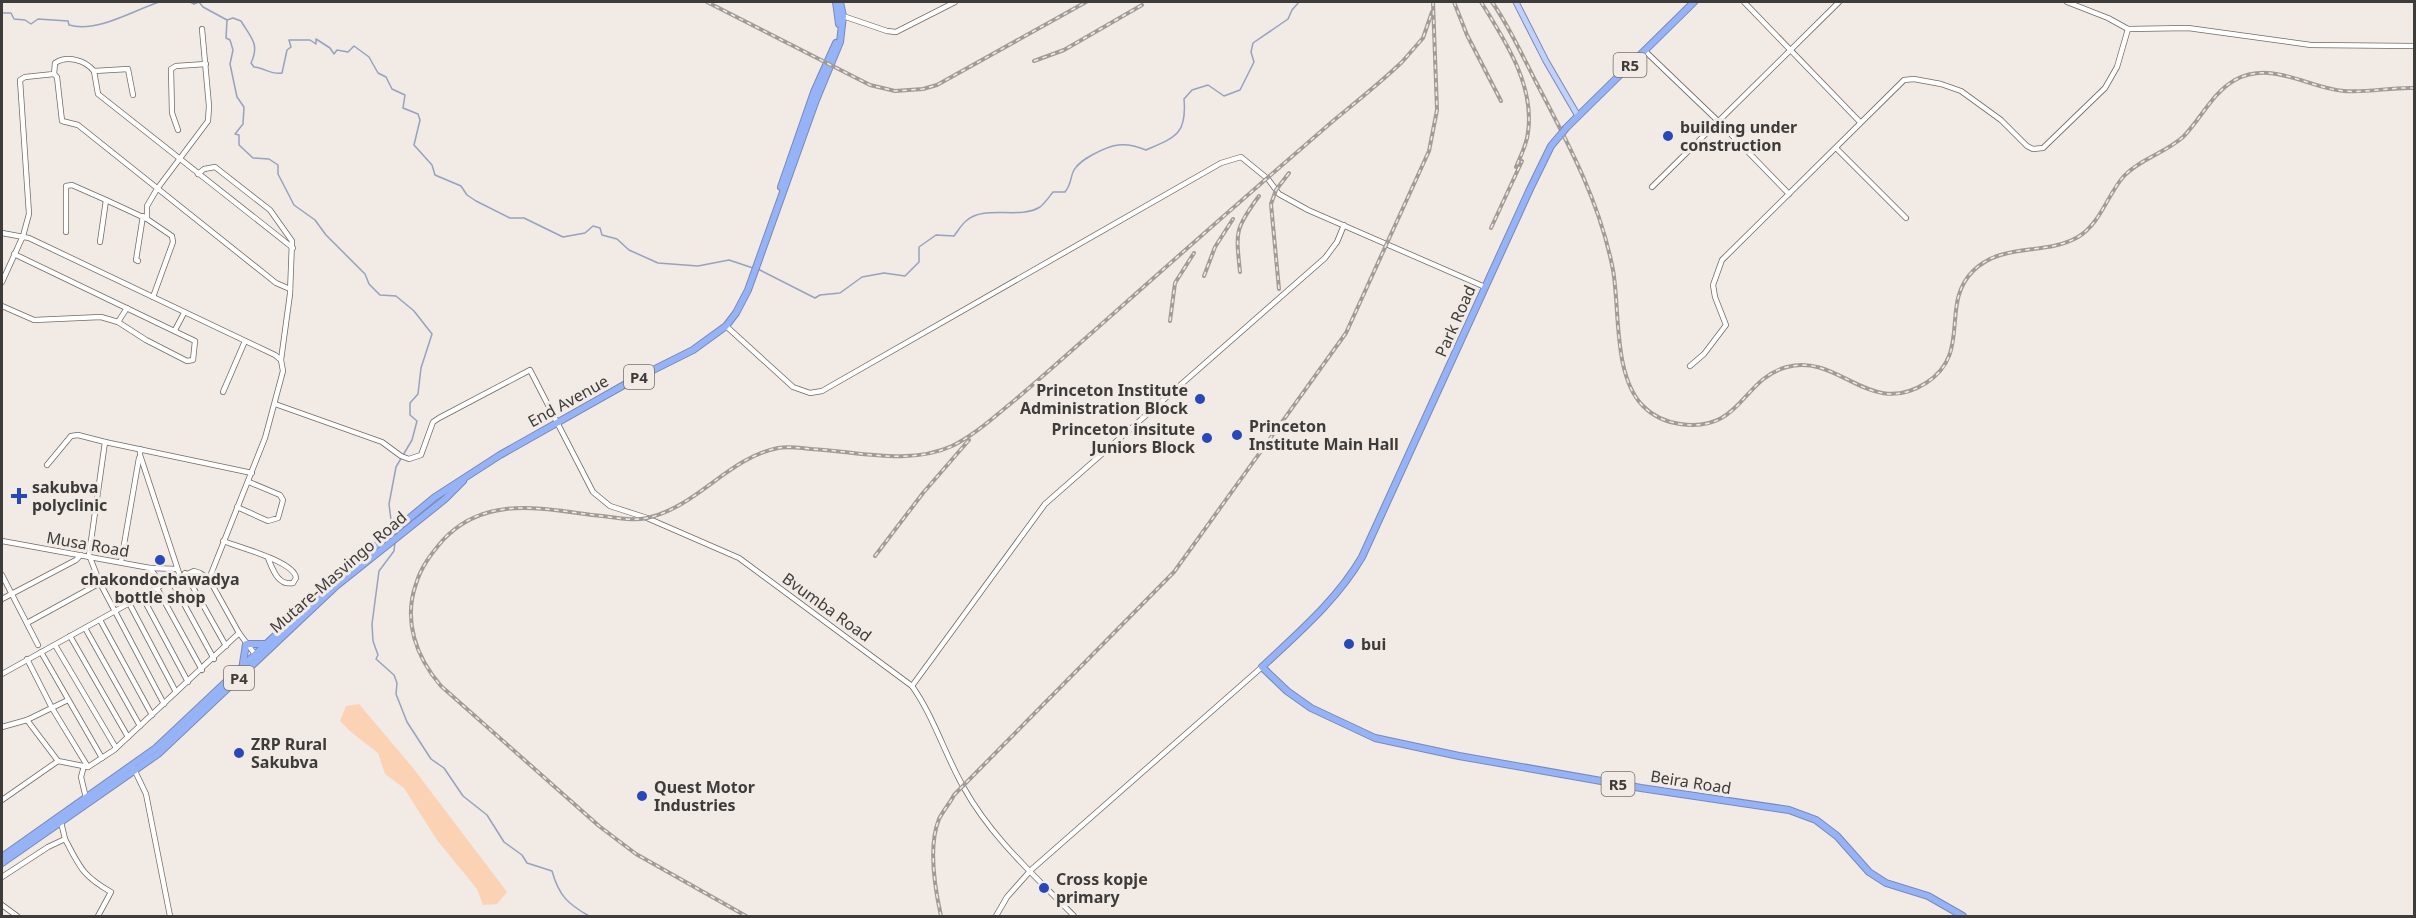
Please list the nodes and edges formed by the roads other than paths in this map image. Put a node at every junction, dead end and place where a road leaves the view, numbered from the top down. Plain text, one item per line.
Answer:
1 (838, 2) edge
2 (955, 2) edge
3 (1516, 2) edge
4 (1694, 2) edge
5 (1744, 2) edge
6 (1839, 2) edge
7 (2067, 2) edge
8 (843, 16) junction
9 (202, 29) dead end
10 (2128, 29) junction
11 (2415, 46) edge
12 (1791, 49) junction
13 (1645, 51) junction
14 (206, 64) junction
15 (94, 71) junction
16 (54, 74) junction
17 (133, 95) dead end
18 (1578, 116) junction
19 (1718, 121) junction
20 (1860, 122) junction
21 (178, 130) dead end
22 (1836, 148) junction
23 (179, 160) junction
24 (198, 174) junction
25 (1652, 187) dead end
26 (157, 189) junction
27 (1789, 194) junction
28 (106, 200) junction
29 (145, 218) junction
30 (1906, 218) dead end
31 (1344, 225) junction
32 (66, 232) dead end
33 (2, 233) edge
34 (23, 236) junction
35 (100, 242) dead end
36 (764, 245) junction
37 (293, 248) junction
38 (14, 254) junction
39 (138, 261) dead end
40 (2, 264) edge
41 (8, 267) junction
42 (2, 282) edge
43 (1485, 287) junction
44 (290, 290) junction
45 (153, 297) junction
46 (2, 306) edge
47 (127, 308) junction
48 (184, 313) junction
49 (118, 322) junction
50 (726, 326) junction
51 (175, 330) junction
52 (245, 341) junction
53 (281, 360) junction
54 (1690, 366) dead end
55 (223, 392) dead end
56 (275, 404) junction
57 (558, 422) junction
58 (105, 442) junction
59 (140, 449) junction
60 (500, 454) joint
61 (140, 455) junction
62 (47, 465) dead end
63 (252, 473) junction
64 (465, 478) junction
65 (249, 482) junction
66 (237, 507) junction
67 (2, 541) edge
68 (223, 541) junction
69 (81, 555) junction
70 (89, 555) junction
71 (268, 558) junction
72 (121, 562) junction
73 (150, 568) junction
74 (177, 569) junction
75 (183, 574) junction
76 (2, 575) edge
77 (209, 579) junction
78 (171, 580) junction
79 (100, 584) junction
80 (159, 586) junction
81 (10, 593) junction
82 (142, 596) junction
83 (2, 597) edge
84 (129, 603) junction
85 (114, 611) junction
86 (100, 620) junction
87 (27, 623) junction
88 (85, 628) junction
89 (239, 633) junction
90 (70, 636) junction
91 (246, 644) junction
92 (266, 644) junction
93 (38, 645) dead end
94 (54, 645) junction
95 (226, 646) junction
96 (41, 652) junction
97 (256, 656) junction
98 (27, 659) junction
99 (214, 659) junction
100 (242, 666) junction
101 (1262, 667) junction
102 (202, 670) junction
103 (2, 674) edge
104 (188, 682) junction
105 (912, 686) junction
106 (176, 692) junction
107 (68, 699) junction
108 (164, 704) junction
109 (52, 708) junction
110 (152, 715) junction
111 (27, 720) junction
112 (140, 726) junction
113 (2, 727) edge
114 (128, 737) junction
115 (116, 748) junction
116 (102, 758) junction
117 (58, 760) junction
118 (86, 766) junction
119 (134, 769) junction
120 (86, 798) junction
121 (2, 800) edge
122 (61, 822) junction
123 (65, 839) junction
124 (2, 857) edge
125 (2, 863) edge
126 (1031, 870) junction
127 (2, 877) edge
128 (2, 905) edge
129 (17, 916) edge
130 (98, 916) edge
131 (170, 916) edge
132 (996, 916) edge
133 (1074, 916) edge
134 (1963, 916) edge

1 - 8 highway, End Avenue / P4
1 - 36 highway, End Avenue / P4
2 - 8 street
3 - 18 main road
4 - 13 highway, Park Road / R5
5 - 12 street
6 - 12 street
7 - 10 street
8 - 36 highway, End Avenue / P4
9 - 14 street
10 - 11 street
10 - 20 street
12 - 19 street
12 - 20 street
13 - 18 highway, Park Road / R5
13 - 19 street
14 - 21 street
14 - 23 street
15 - 16 street
15 - 17 street
15 - 23 street
16 - 26 street
16 - 34 street
18 - 43 highway, Park Road / R5
19 - 25 street
19 - 27 street
20 - 22 street
22 - 27 street
22 - 30 street
23 - 24 street
23 - 26 street
24 - 37 street
24 - 37 street
26 - 29 street
26 - 44 street
27 - 54 street
28 - 29 street
28 - 32 street
28 - 35 street
29 - 39 street
29 - 45 street
31 - 43 street
31 - 50 street
31 - 105 street
33 - 34 street
34 - 38 street
34 - 45 street
36 - 50 highway, End Avenue / P4
37 - 44 street
38 - 41 street
38 - 47 street
40 - 41 street
41 - 42 street
43 - 101 highway, Park Road / R5
44 - 53 street
45 - 48 street
46 - 49 street
47 - 49 street
47 - 51 street
48 - 51 street
48 - 52 street
49 - 51 street
50 - 57 highway, End Avenue / P4
52 - 53 street
52 - 55 street
53 - 56 street
56 - 57 street, Bvumba Road
56 - 63 street
57 - 60 highway, End Avenue / P4
57 - 105 street, Bvumba Road
58 - 59 street
58 - 62 street
58 - 70 street
59 - 61 street
59 - 63 street
60 - 64 highway, Mutare-Masvingo Road / P4
61 - 72 street
61 - 74 street
63 - 65 street
64 - 92 highway, Mutare-Masvingo Road / P4
64 - 97 highway, Mutare-Masvingo Road / P4
65 - 66 street
65 - 66 street
66 - 68 street
67 - 69 street, Musa Road
68 - 71 street
68 - 77 street
69 - 70 street, Musa Road
69 - 81 street
70 - 72 street, Musa Road
70 - 79 street
71 - 71 street
72 - 73 street, Musa Road
73 - 74 street
73 - 80 street, Musa Road
74 - 75 street
75 - 77 street
75 - 78 street
75 - 95 street
76 - 81 street
77 - 89 street
78 - 80 street
78 - 99 street
79 - 85 street
79 - 87 street
80 - 82 street
80 - 102 street, Musa Road
81 - 83 street
81 - 87 street
82 - 84 street
82 - 104 street
84 - 85 street
84 - 106 street
85 - 86 street
85 - 108 street
86 - 88 street
86 - 110 street
87 - 93 street
88 - 90 street
88 - 112 street
89 - 91 street
89 - 95 street
90 - 94 street
90 - 114 street
91 - 92 highway
91 - 97 street
91 - 100 highway
92 - 97 highway, Mutare-Masvingo Road / P4
94 - 96 street
94 - 115 street
95 - 99 street
96 - 98 street
96 - 107 street
97 - 100 highway, Mutare-Masvingo Road / P4
97 - 119 highway, Mutare-Masvingo Road / P4
98 - 103 street
98 - 109 street
99 - 102 street
100 - 119 highway, Mutare-Masvingo Road / P4
101 - 126 street
101 - 134 highway, Beira Road / R5
102 - 104 street
104 - 106 street
105 - 126 street, Bvumba Road
106 - 108 street
107 - 109 street
107 - 116 street
108 - 110 street
109 - 111 street
109 - 118 street
110 - 112 street
111 - 113 street
111 - 117 street
112 - 114 street
114 - 115 street
115 - 116 street
116 - 118 street
117 - 118 street
117 - 121 street
118 - 120 street
119 - 120 highway, Mutare-Masvingo Road / P4
119 - 122 highway, Mutare-Masvingo Road / P4
119 - 131 street
120 - 124 highway, Mutare-Masvingo Road / P4
122 - 123 street
122 - 125 highway, Mutare-Masvingo Road / P4
123 - 127 street
123 - 130 street
126 - 132 street
126 - 133 street, Bvumba Road
128 - 129 street

